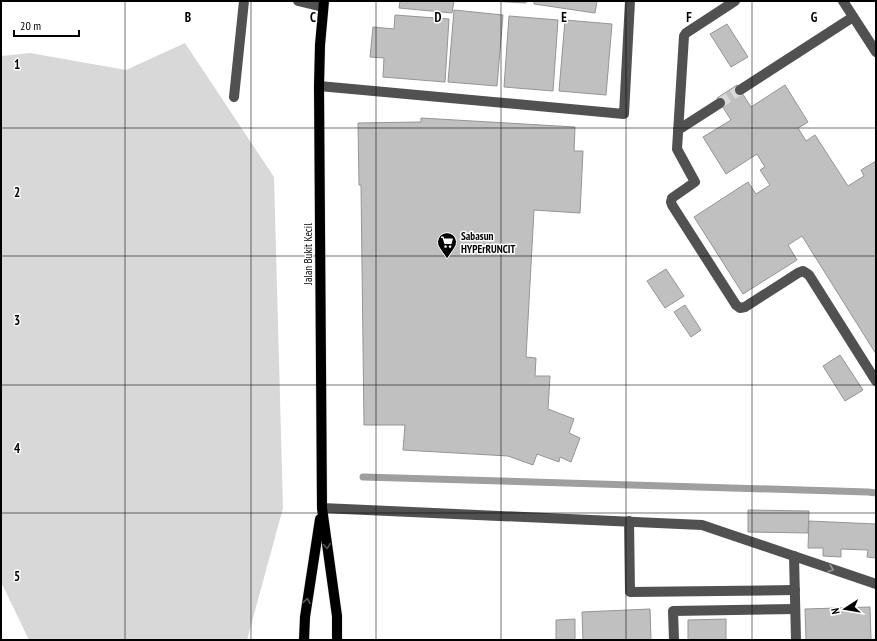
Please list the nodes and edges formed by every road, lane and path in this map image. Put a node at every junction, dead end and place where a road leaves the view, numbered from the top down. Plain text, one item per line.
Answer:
1 (244, 1) edge
2 (298, 1) edge
3 (630, 1) edge
4 (735, 1) edge
5 (843, 1) edge
6 (324, 4) edge
7 (854, 17) junction
8 (876, 52) edge
9 (319, 86) junction
10 (740, 90) tunnel mouth
11 (234, 97) dead end
12 (720, 103) tunnel mouth
13 (678, 130) junction
14 (876, 381) edge
15 (322, 508) junction
16 (629, 521) junction
17 (794, 556) junction
18 (876, 584) edge
19 (795, 590) junction
20 (795, 609) junction
21 (337, 616) junction
22 (305, 617) junction
23 (301, 640) edge
24 (304, 640) edge
25 (337, 640) edge
26 (341, 640) edge
27 (674, 640) edge
28 (796, 640) edge

1 - 11 street
2 - 6 street
3 - 9 street
4 - 13 street
5 - 7 street
6 - 9 main road, Jalan Bukit Kecil
7 - 8 street
7 - 10 street
9 - 15 main road, Jalan Bukit Kecil
12 - 13 street
13 - 14 street
15 - 16 street
15 -> 21 main road
22 -> 15 main road
16 - 17 street
16 - 19 street
17 -> 18 street
17 - 19 street
19 - 20 street
20 - 27 street
20 - 28 street
21 - 25 main road
21 - 26 main road
22 - 23 main road
22 - 24 main road

